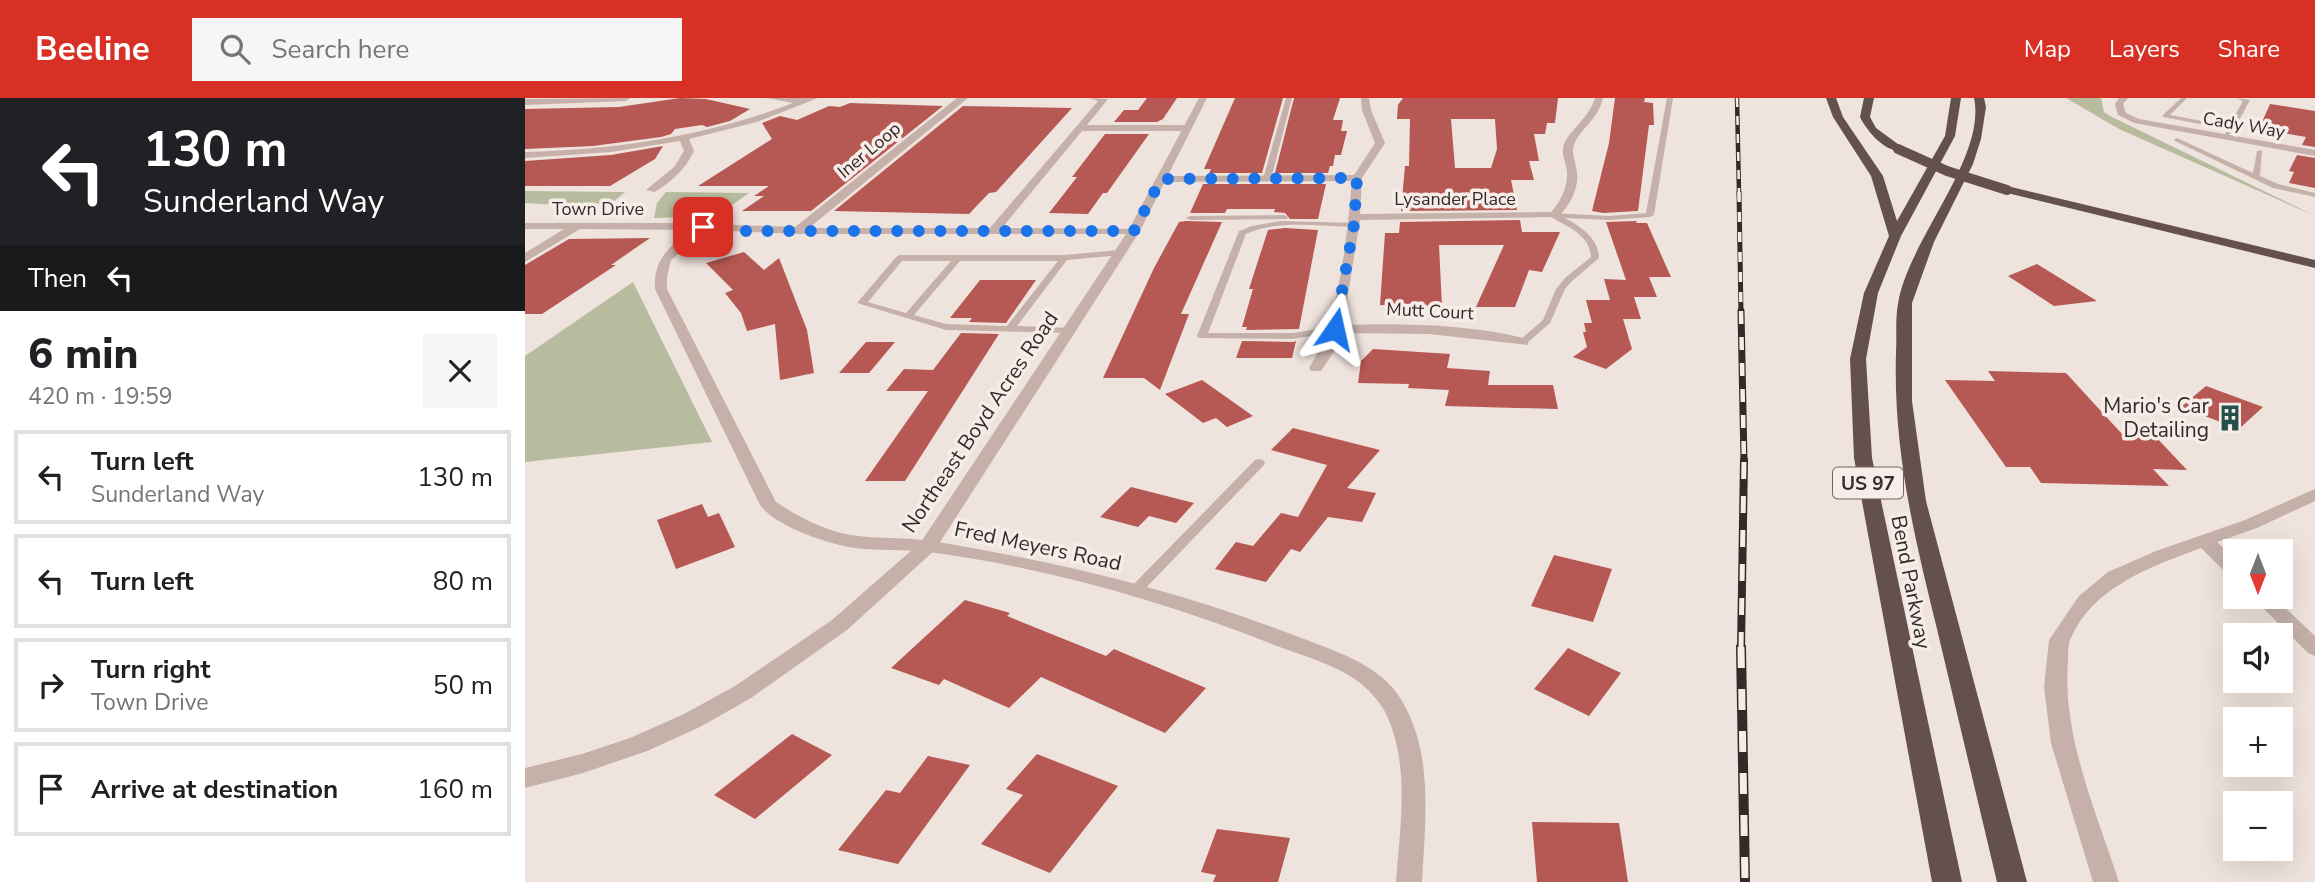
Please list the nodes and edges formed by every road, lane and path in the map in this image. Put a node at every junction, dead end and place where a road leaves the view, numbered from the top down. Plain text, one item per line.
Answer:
1 (626, 98) edge
2 (770, 98) edge
3 (814, 98) edge
4 (964, 98) edge
5 (1093, 98) edge
6 (1203, 98) edge
7 (1289, 98) edge
8 (1364, 98) edge
9 (1599, 98) edge
10 (1670, 98) edge
11 (1831, 98) edge
12 (1869, 98) edge
13 (1955, 98) edge
14 (1979, 98) edge
15 (2124, 98) edge
16 (2183, 98) edge
17 (2240, 98) edge
18 (525, 102) edge
19 (804, 102) junction
20 (1081, 128) junction
21 (1187, 128) junction
22 (2229, 133) junction
23 (683, 136) junction
24 (2177, 140) dead end
25 (2260, 151) dead end
26 (2315, 153) edge
27 (525, 155) edge
28 (2256, 177) junction
29 (1268, 178) junction
30 (1357, 178) junction
31 (1161, 179) junction
32 (651, 190) dead end
33 (2315, 195) edge
34 (1554, 215) junction
35 (1190, 218) dead end
36 (1355, 221) junction
37 (525, 226) edge
38 (578, 226) junction
39 (703, 227) junction
40 (799, 231) junction
41 (993, 231) junction
42 (1134, 231) junction
43 (1895, 236) junction
44 (1119, 253) junction
45 (525, 258) edge
46 (958, 258) junction
47 (1064, 258) junction
48 (2315, 264) edge
49 (908, 316) junction
50 (1010, 328) junction
51 (1335, 329) junction
52 (1069, 330) junction
53 (1523, 342) joint
54 (1316, 368) dead end
55 (1259, 463) dead end
56 (2315, 494) edge
57 (2205, 541) junction
58 (928, 546) junction
59 (2223, 558) edge
60 (1136, 590) junction
61 (2274, 609) edge
62 (2315, 648) edge
63 (525, 778) edge
64 (1409, 882) edge
65 (1947, 882) edge
66 (2011, 882) edge
67 (2106, 882) edge

1 - 18 street
2 - 19 street
3 - 19 street
4 - 40 street, Iner Loop
5 - 20 street
6 - 21 street, Northeast Boyd Acres Road
7 - 29 lane
8 - 30 street
9 - 34 street
10 - 34 lane
11 - 43 highway
12 - 48 highway, bridge
13 - 43 highway, Bend Parkway / US 97
14 - 66 highway, Bend Parkway / US 97
15 - 22 street, Cady Way
16 - 22 lane
17 - 22 lane
19 - 23 street
20 - 21 street
20 - 41 street
21 - 31 street, Northeast Boyd Acres Road
22 - 26 street, Cady Way
23 - 27 street
23 - 32 street
24 - 28 lane
25 - 28 lane
28 - 33 lane
29 - 30 street
29 - 31 street
30 - 36 street
31 - 42 street, Northeast Boyd Acres Road
34 - 36 street, Lysander Place
34 - 53 lane
35 - 36 lane
36 - 51 street
36 - 51 lane
37 - 38 street, Town Drive
38 - 39 street, Town Drive
38 - 45 street
39 - 40 street, Town Drive
39 - 58 street, Fred Meyers Road
40 - 41 street, Town Drive
41 - 42 street, Town Drive
42 - 44 street, Northeast Boyd Acres Road
43 - 65 highway, Bend Parkway / US 97
44 - 47 lane
44 - 52 street, Northeast Boyd Acres Road
46 - 47 lane
46 - 49 lane
46 - 49 lane
47 - 50 lane
49 - 50 lane
50 - 52 lane
51 - 53 street, Mutt Court
51 - 54 street
52 - 58 street, Northeast Boyd Acres Road
55 - 60 lane
56 - 57 street
57 - 59 street
57 - 67 street
58 - 60 street, Fred Meyers Road
58 - 63 street, Northeast Boyd Acres Road
60 - 64 street, Fred Meyers Road
61 - 62 street

